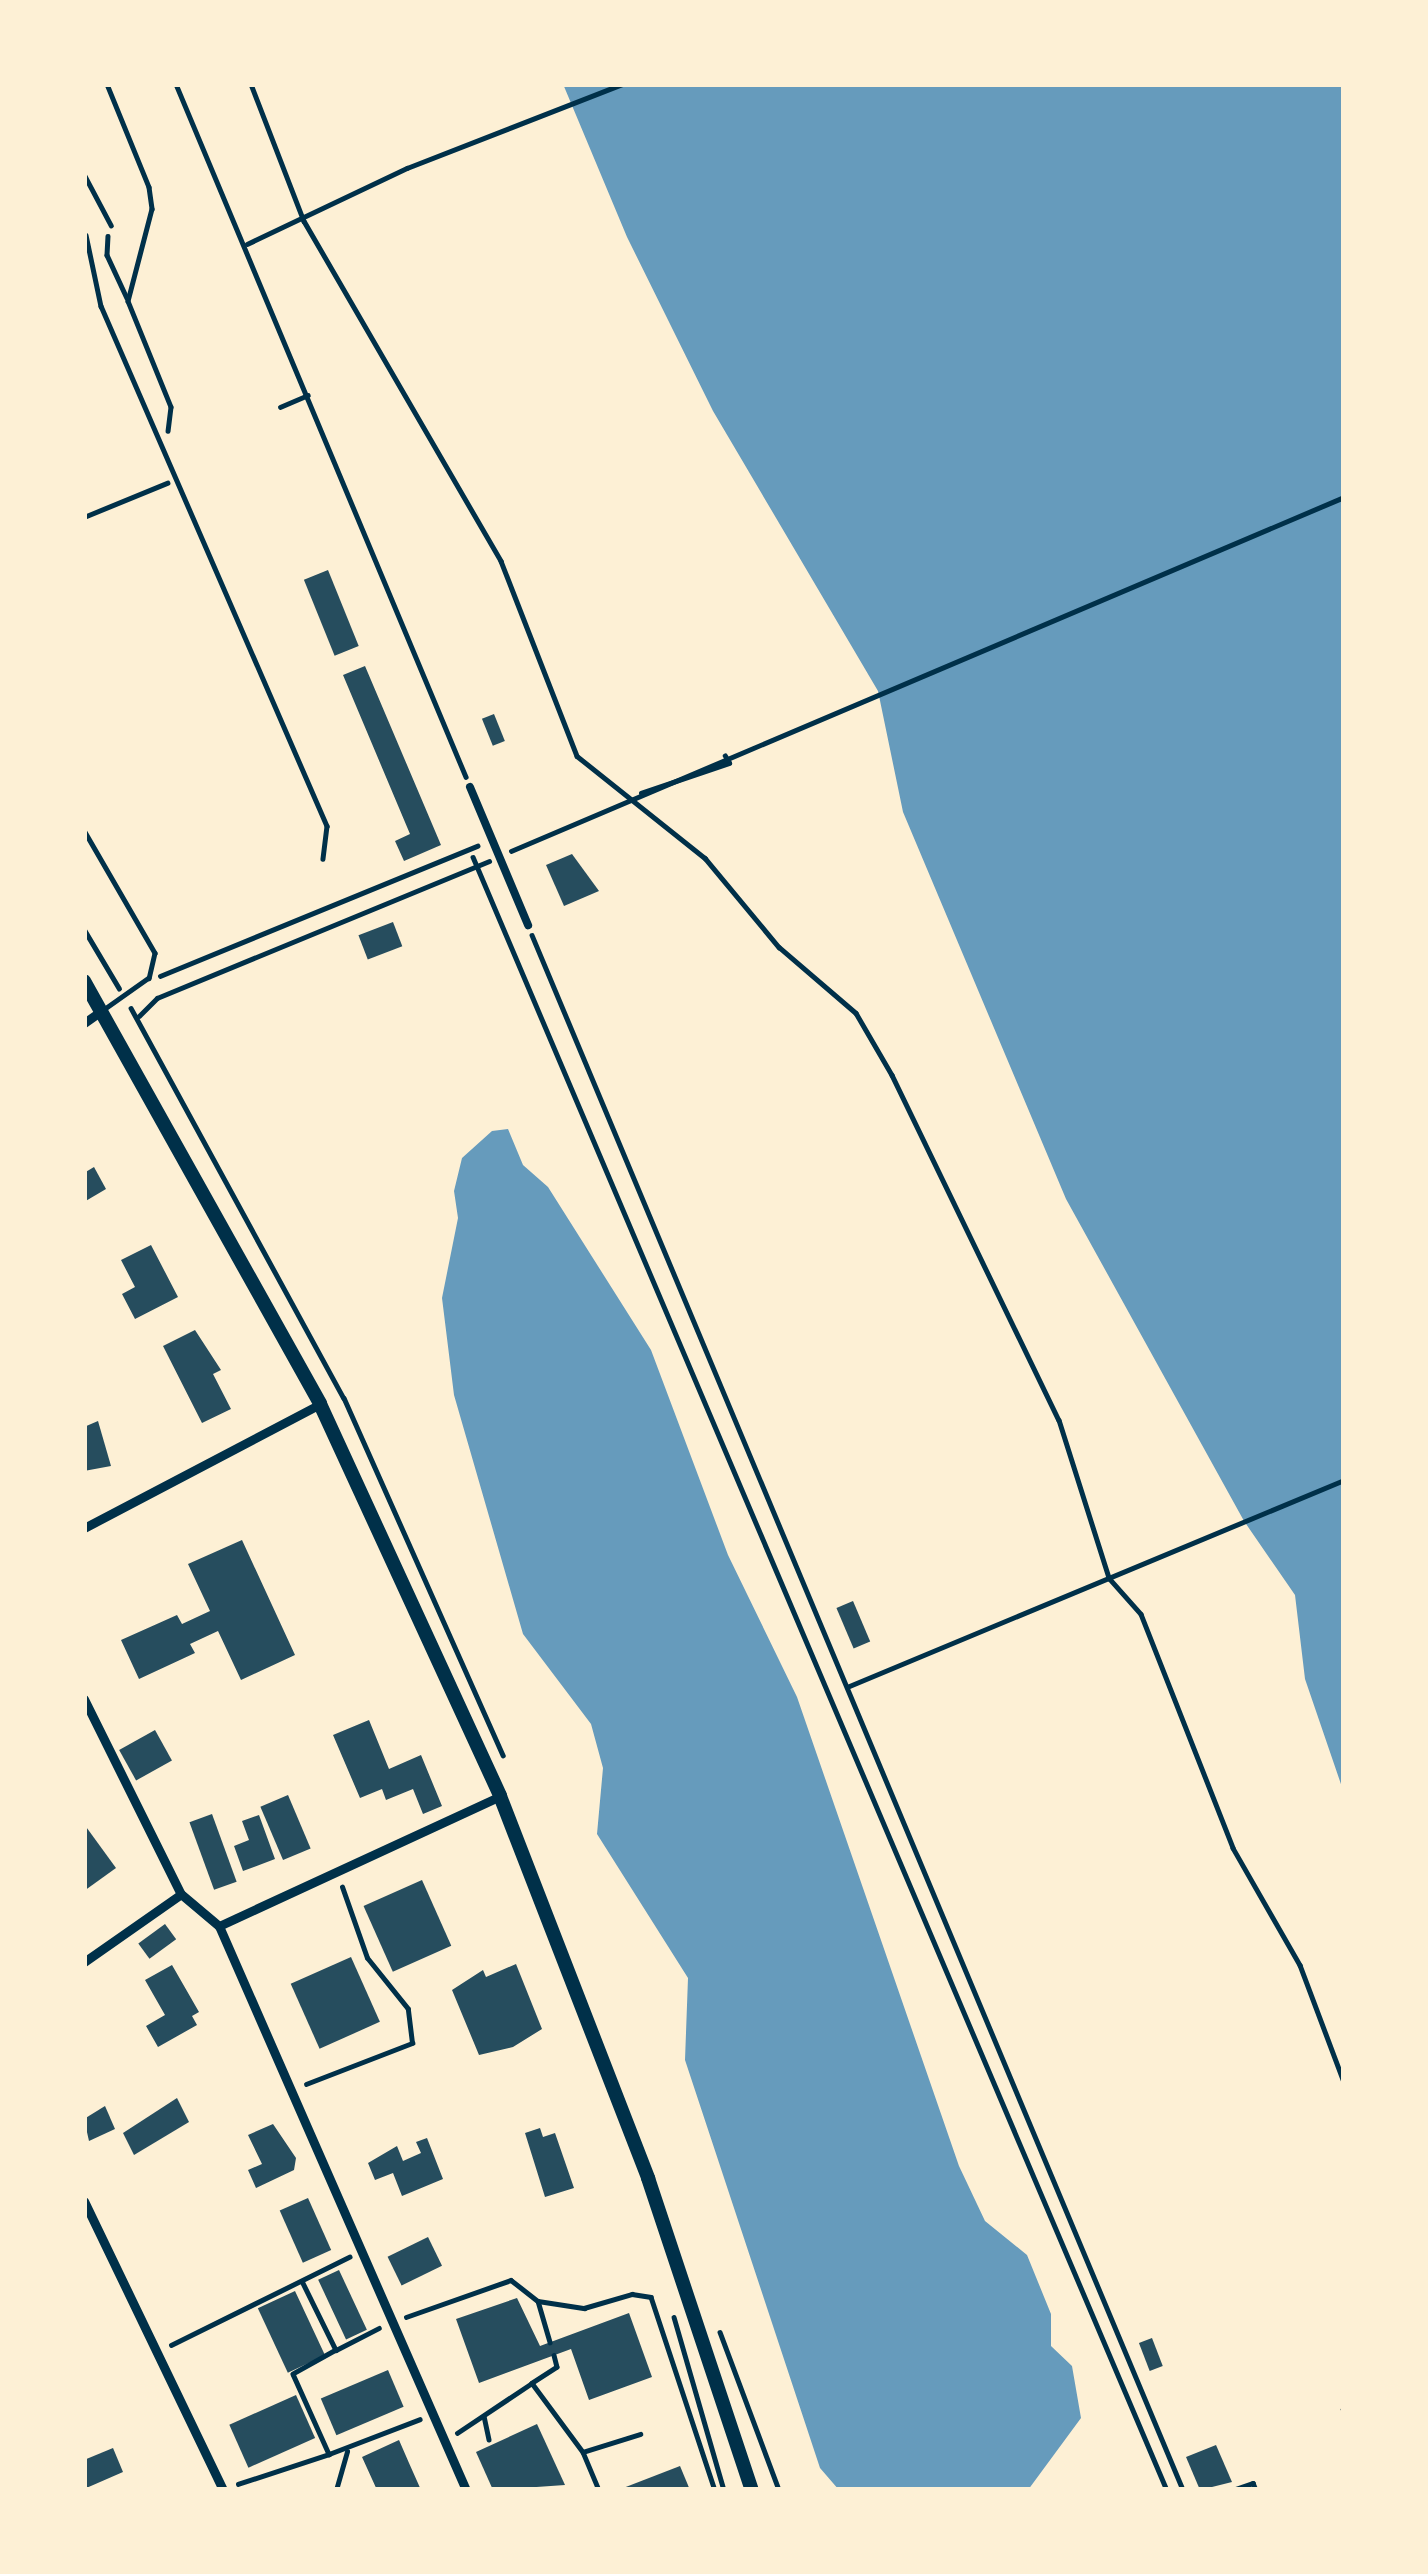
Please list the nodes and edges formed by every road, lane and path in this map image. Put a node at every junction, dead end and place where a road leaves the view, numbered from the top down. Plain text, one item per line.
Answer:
1 (107, 84) edge
2 (176, 84) edge
3 (251, 84) edge
4 (622, 84) edge
5 (84, 174) edge
6 (304, 221) junction
7 (111, 225) joint
8 (86, 235) edge
9 (246, 245) junction
10 (128, 301) junction
11 (308, 395) junction
12 (280, 407) dead end
13 (159, 446) junction
14 (174, 480) junction
15 (1344, 497) edge
16 (84, 517) edge
17 (470, 788) joint
18 (627, 802) junction
19 (84, 830) edge
20 (492, 840) junction
21 (499, 856) junction
22 (473, 857) dead end
23 (323, 859) dead end
24 (477, 866) junction
25 (528, 925) joint
26 (84, 929) edge
27 (148, 978) junction
28 (84, 981) edge
29 (124, 997) junction
30 (101, 1011) junction
31 (137, 1018) dead end
32 (84, 1023) edge
33 (320, 1404) junction
34 (1344, 1480) edge
35 (84, 1528) edge
36 (1109, 1578) junction
37 (847, 1687) junction
38 (84, 1699) edge
39 (500, 1796) junction
40 (336, 1872) junction
41 (181, 1894) junction
42 (219, 1926) junction
43 (84, 1961) edge
44 (1344, 2082) edge
45 (290, 2090) junction
46 (84, 2201) edge
47 (359, 2252) junction
48 (302, 2281) junction
49 (538, 2301) junction
50 (673, 2313) dead end
51 (392, 2322) junction
52 (550, 2342) dead end
53 (161, 2350) junction
54 (336, 2350) junction
55 (554, 2355) dead end
56 (532, 2383) junction
57 (431, 2413) junction
58 (484, 2416) junction
59 (640, 2434) dead end
60 (489, 2438) dead end
61 (444, 2442) junction
62 (347, 2452) junction
63 (584, 2452) junction
64 (329, 2454) junction
65 (222, 2490) edge
66 (336, 2490) edge
67 (466, 2490) edge
68 (599, 2490) edge
69 (719, 2490) edge
70 (752, 2490) edge
71 (1167, 2490) edge
72 (1183, 2490) edge
73 (1233, 2490) edge
74 (1256, 2490) edge

1 - 10 path
2 - 9 path
3 - 6 path
4 - 6 path
5 - 7 lane
6 - 9 path
6 - 18 path
7 - 10 path
8 - 13 lane
9 - 11 path
10 - 13 path
11 - 12 path
11 - 17 path
13 - 14 lane
14 - 16 path
14 - 23 lane
15 - 18 path
17 - 20 street
18 - 21 path
18 - 36 path
19 - 27 lane
20 - 21 street
20 - 27 path
21 - 24 path
21 - 25 street
22 - 24 path
24 - 31 path
24 - 71 path
25 - 37 path
26 - 29 path
27 - 29 lane
28 - 30 main road
29 - 30 lane
30 - 32 street
30 - 33 main road
33 - 35 street
33 - 39 main road
34 - 36 path
36 - 37 path
36 - 44 path
37 - 72 path
38 - 41 street
39 - 40 street
39 - 70 main road
40 - 42 street
40 - 45 path
41 - 42 street
41 - 43 street
42 - 45 street
45 - 47 street
46 - 53 street
47 - 48 path
47 - 51 street
48 - 53 path
48 - 54 path
49 - 51 path
49 - 52 path
49 - 69 path
50 - 69 path
51 - 54 path
51 - 57 street
53 - 65 street
54 - 64 path
55 - 56 path
56 - 58 path
56 - 63 path
57 - 61 street
57 - 62 path
58 - 60 path
58 - 61 path
59 - 63 path
61 - 67 street
62 - 64 path
62 - 66 path
63 - 68 path
64 - 65 path
73 - 74 path

